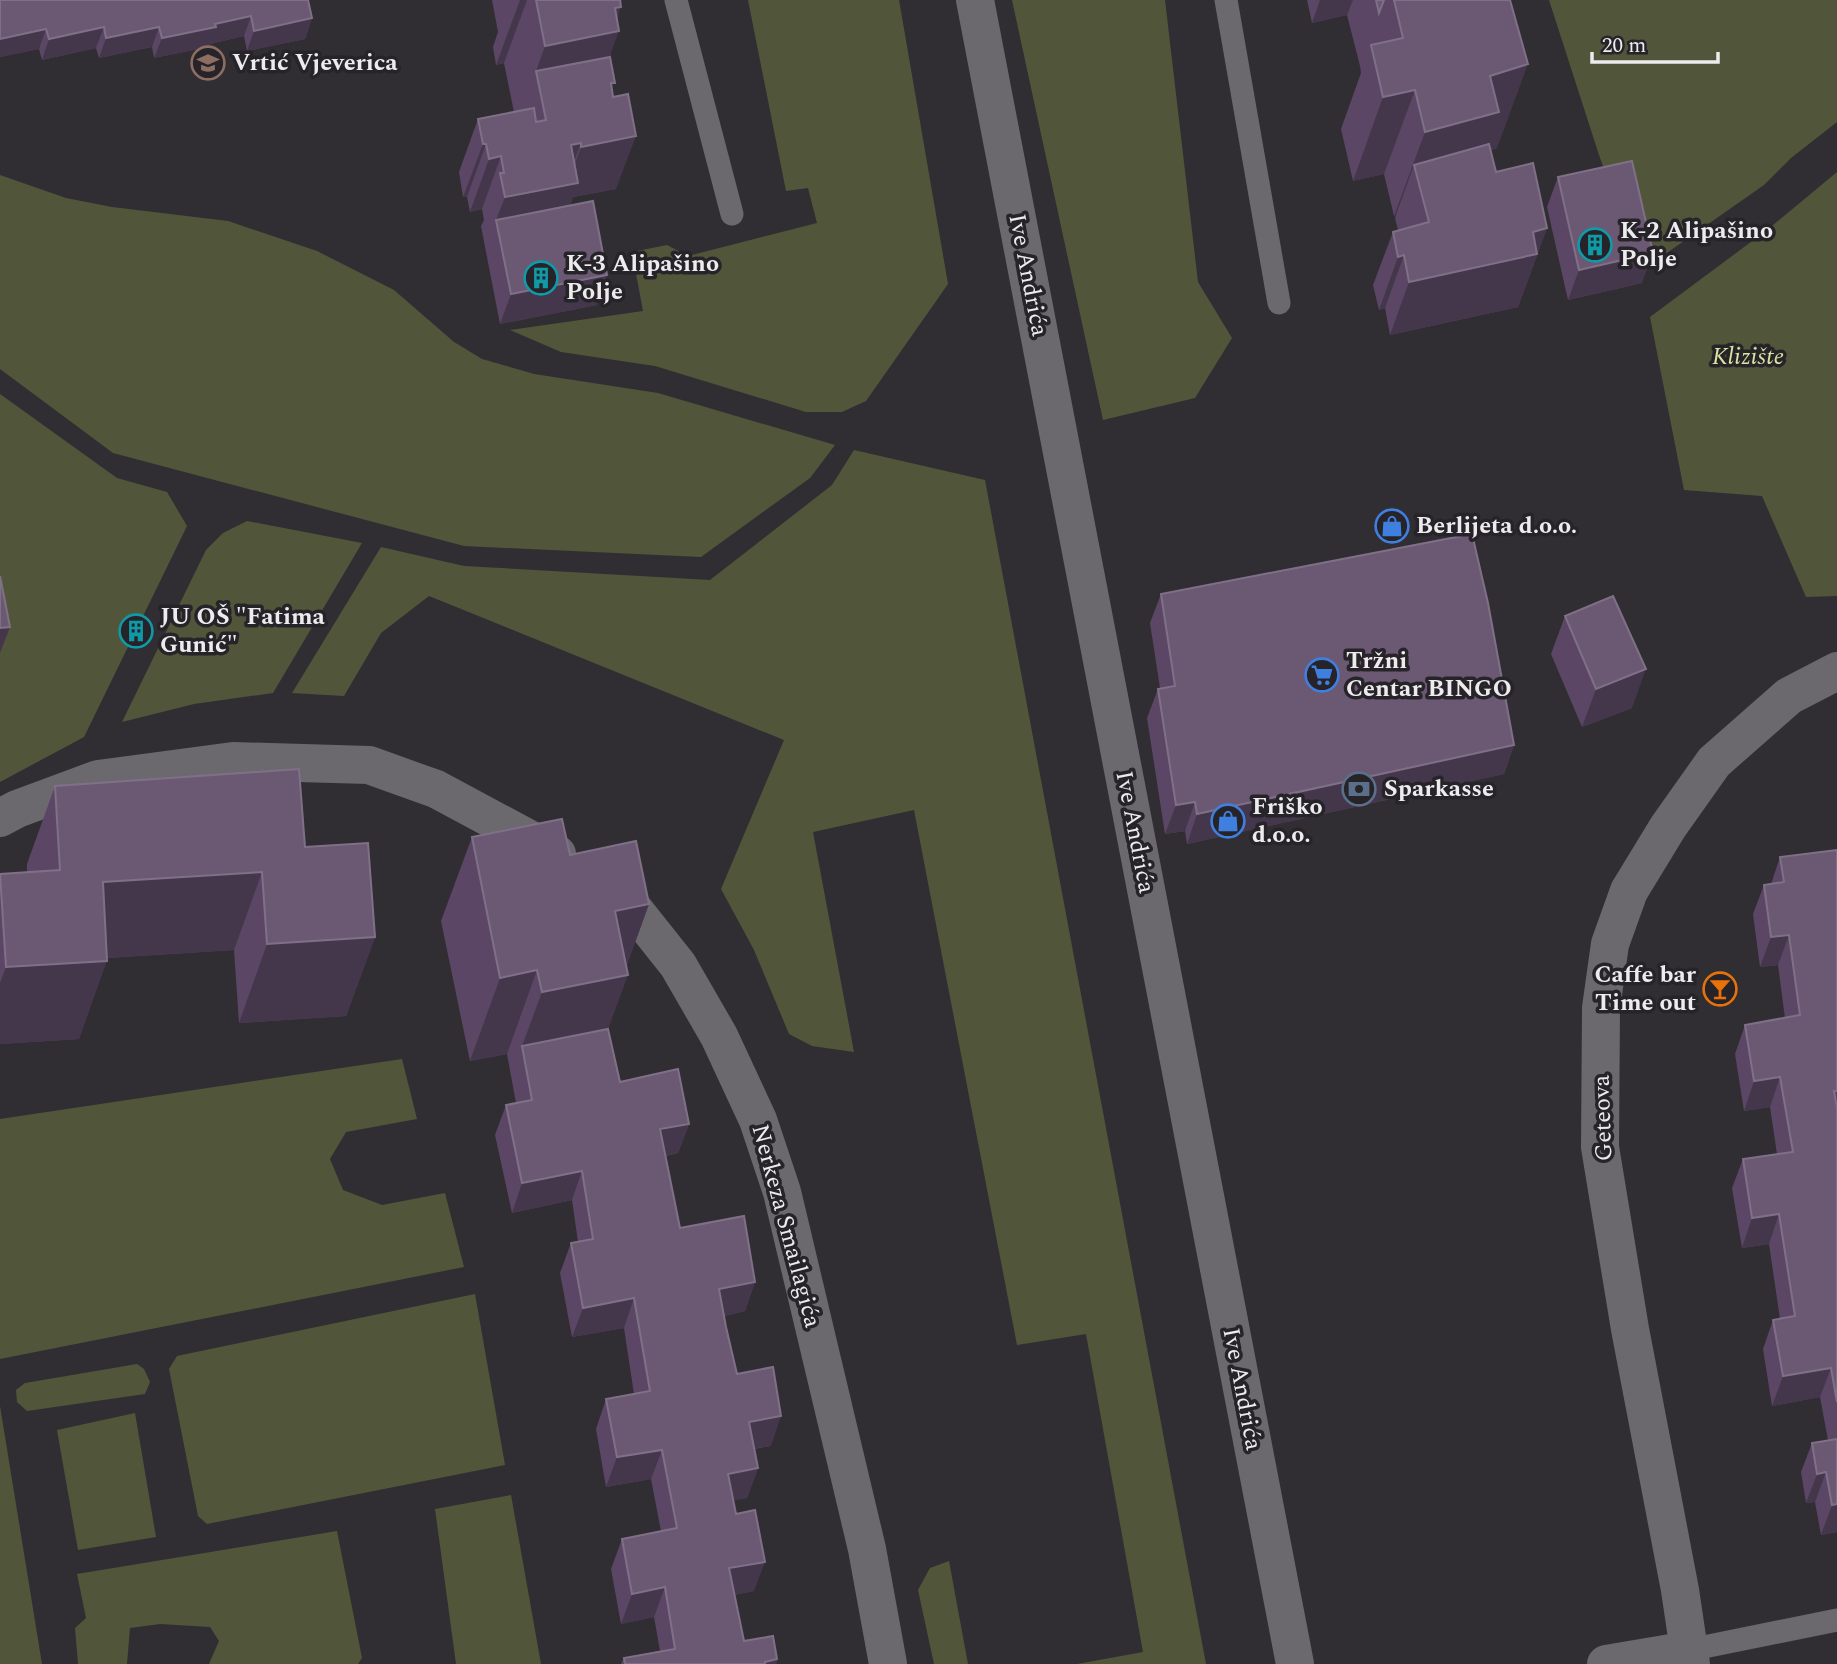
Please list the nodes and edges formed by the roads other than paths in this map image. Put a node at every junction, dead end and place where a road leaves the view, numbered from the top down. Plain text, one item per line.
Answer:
1 (676, 0) edge
2 (975, 0) edge
3 (1226, 0) edge
4 (732, 214) dead end
5 (1279, 303) dead end
6 (1837, 671) edge
7 (0, 818) edge
8 (1837, 1620) edge
9 (1690, 1657) edge
10 (888, 1664) edge
11 (1295, 1664) edge
12 (1606, 1664) edge

1 - 4 lane
2 - 11 street, Ive Andrića
3 - 5 lane
6 - 9 street, Geteova
7 - 10 street, Nerkeza Smailagića
8 - 9 lane
9 - 12 street

